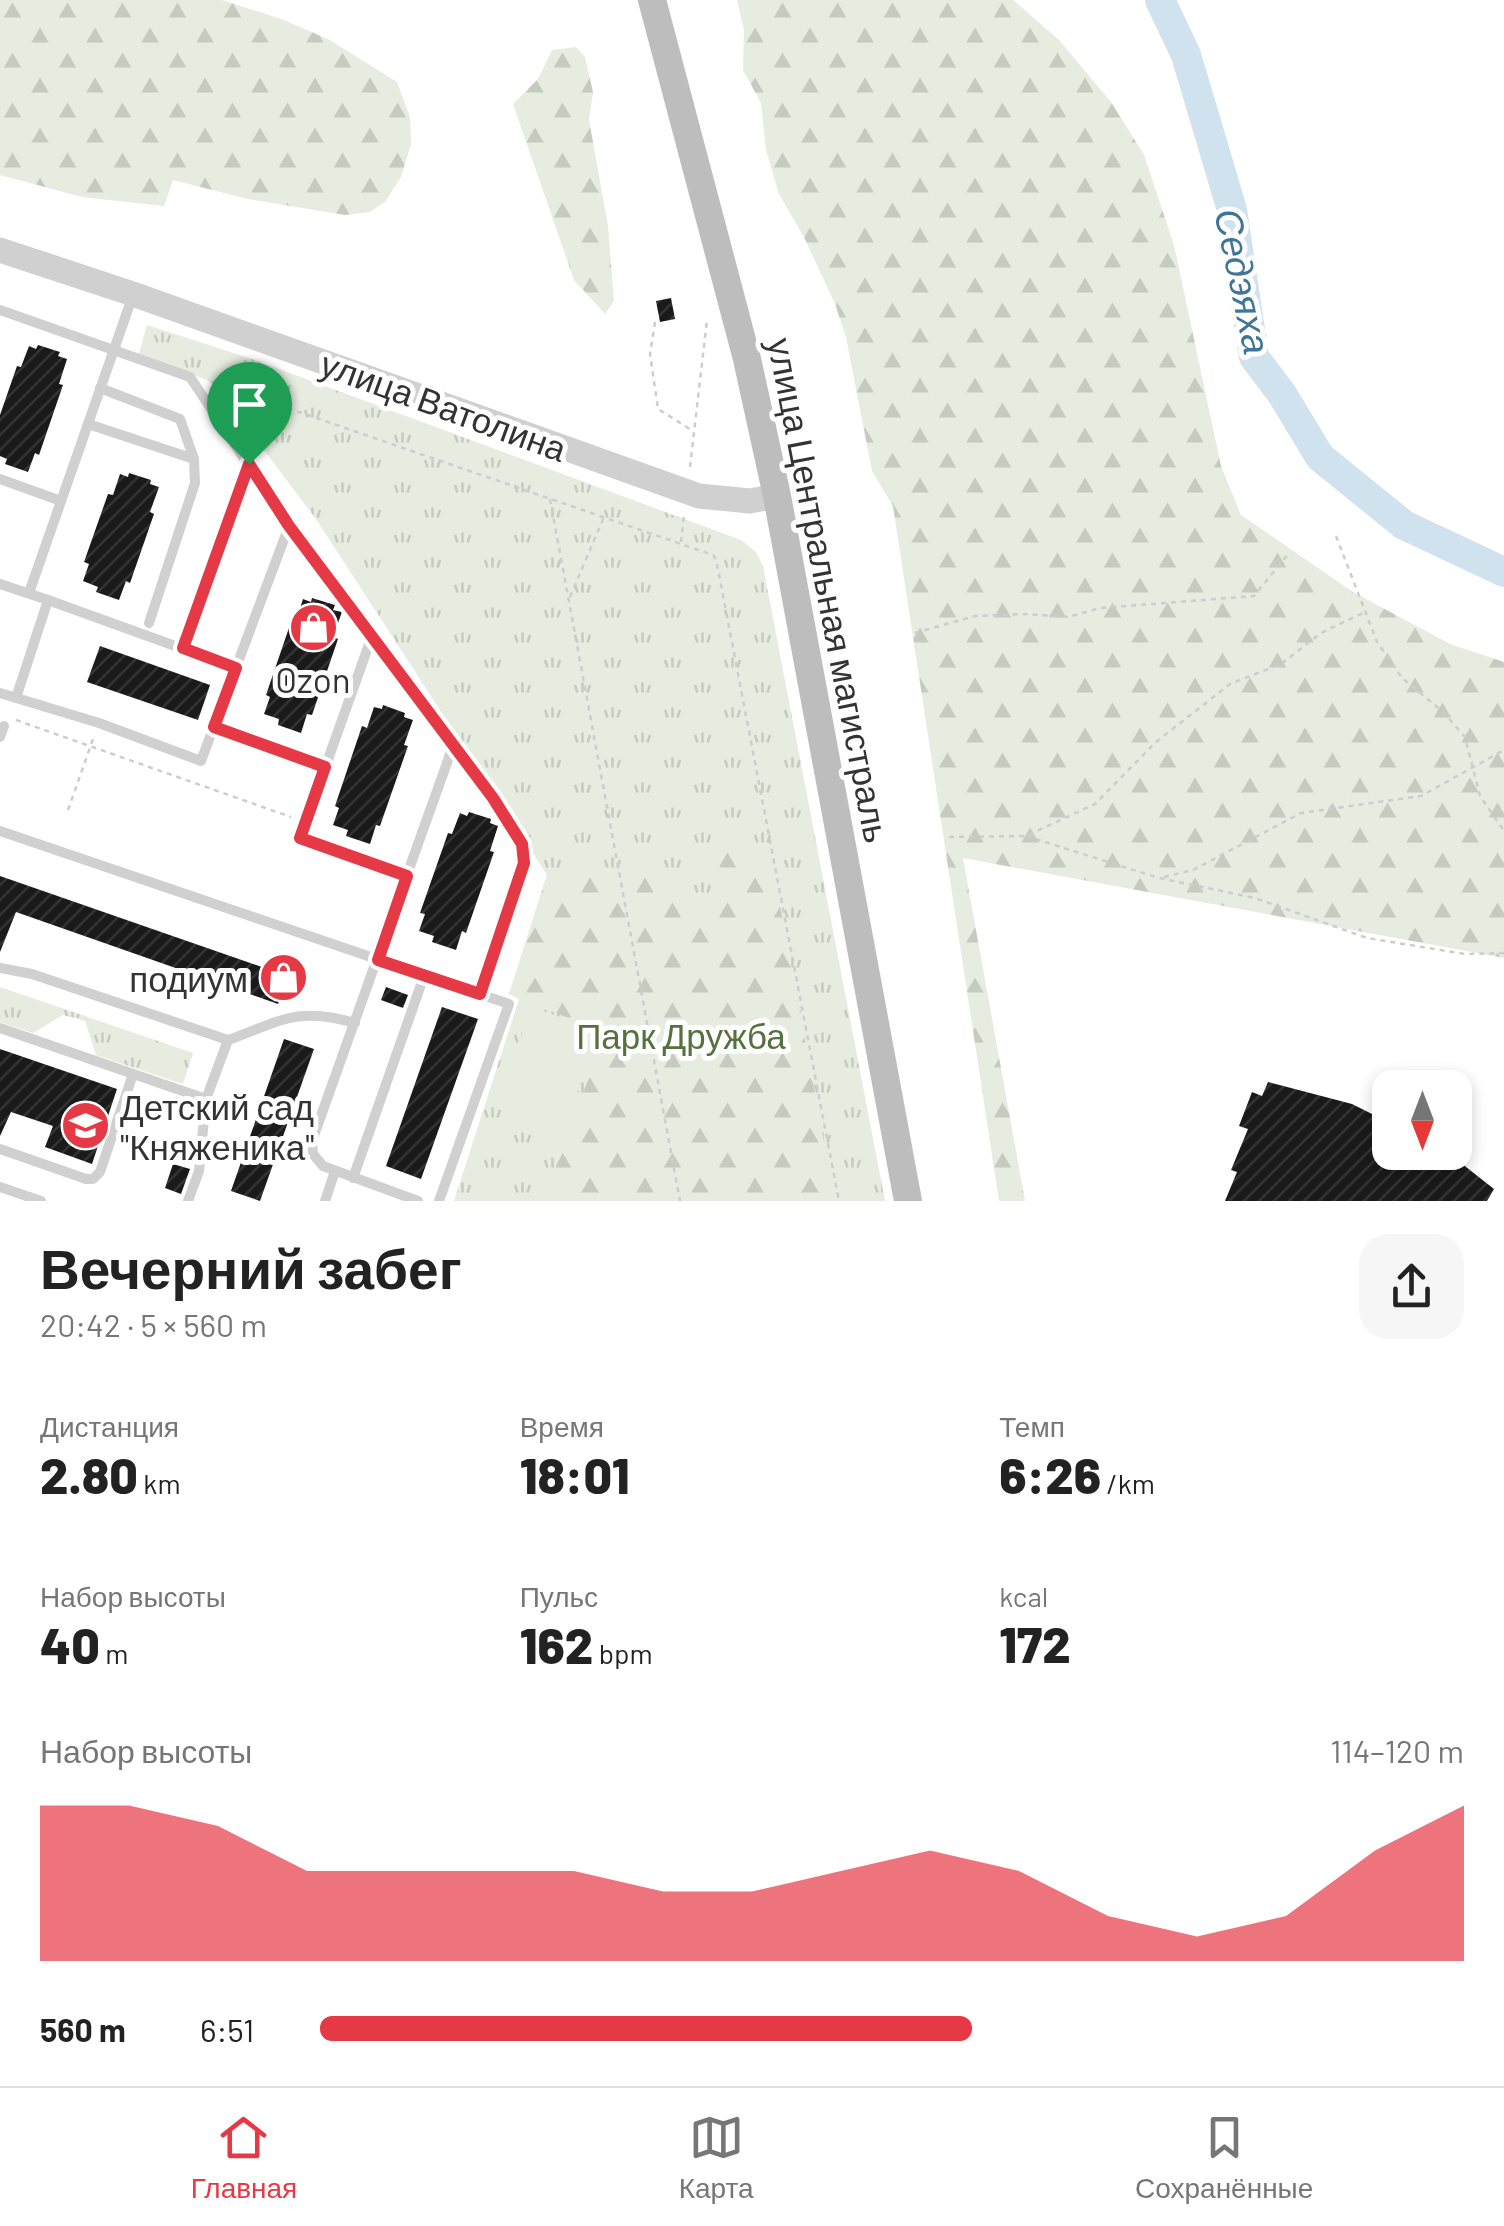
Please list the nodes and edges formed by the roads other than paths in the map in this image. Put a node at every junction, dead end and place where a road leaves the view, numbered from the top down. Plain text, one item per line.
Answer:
1 (652, 0) edge
2 (0, 250) edge
3 (133, 294) junction
4 (0, 310) edge
5 (114, 349) junction
6 (100, 388) junction
7 (88, 424) junction
8 (194, 460) junction
9 (249, 464) junction
10 (0, 479) edge
11 (778, 496) junction
12 (61, 501) junction
13 (289, 526) junction
14 (0, 584) edge
15 (30, 593) junction
16 (48, 600) junction
17 (149, 622) dead end
18 (372, 636) junction
19 (183, 648) junction
20 (236, 668) junction
21 (0, 692) edge
22 (16, 698) junction
23 (214, 727) junction
24 (453, 746) junction
25 (325, 767) junction
26 (0, 830) edge
27 (407, 876) junction
28 (378, 960) junction
29 (0, 968) edge
30 (424, 976) junction
31 (480, 994) junction
32 (354, 1024) junction
33 (0, 1028) edge
34 (228, 1040) junction
35 (133, 1074) junction
36 (206, 1099) junction
37 (0, 1149) edge
38 (335, 1171) junction
39 (353, 1178) junction
40 (0, 1187) edge
41 (41, 1201) edge
42 (188, 1201) edge
43 (325, 1201) edge
44 (418, 1201) edge
45 (439, 1201) edge
46 (908, 1201) edge

1 - 11 main road, улица Центральная магистраль
2 - 3 street, улица Ватолина
3 - 5 lane
3 - 11 street, улица Ватолина
4 - 5 lane
5 - 6 lane
5 - 9 lane
6 - 7 lane
6 - 8 lane
7 - 8 lane
7 - 12 lane
8 - 17 lane
9 - 13 lane
9 - 19 lane
10 - 12 lane
11 - 46 main road, улица Центральная магистраль
12 - 15 lane
13 - 18 lane
13 - 20 lane
14 - 15 lane
15 - 16 lane
16 - 19 lane
16 - 22 lane
18 - 24 lane
18 - 25 lane
19 - 20 lane
20 - 23 lane
21 - 22 lane
22 - 23 lane
23 - 25 lane
24 - 27 lane
24 - 31 lane
25 - 27 lane
26 - 28 lane
27 - 28 lane
28 - 30 lane
28 - 32 lane
29 - 34 lane
30 - 31 lane
30 - 39 lane
31 - 45 lane
32 - 34 lane
32 - 38 lane
33 - 35 lane
34 - 36 lane
35 - 36 lane
35 - 37 lane
36 - 42 lane
38 - 39 lane
38 - 43 lane
39 - 44 lane
40 - 41 lane

